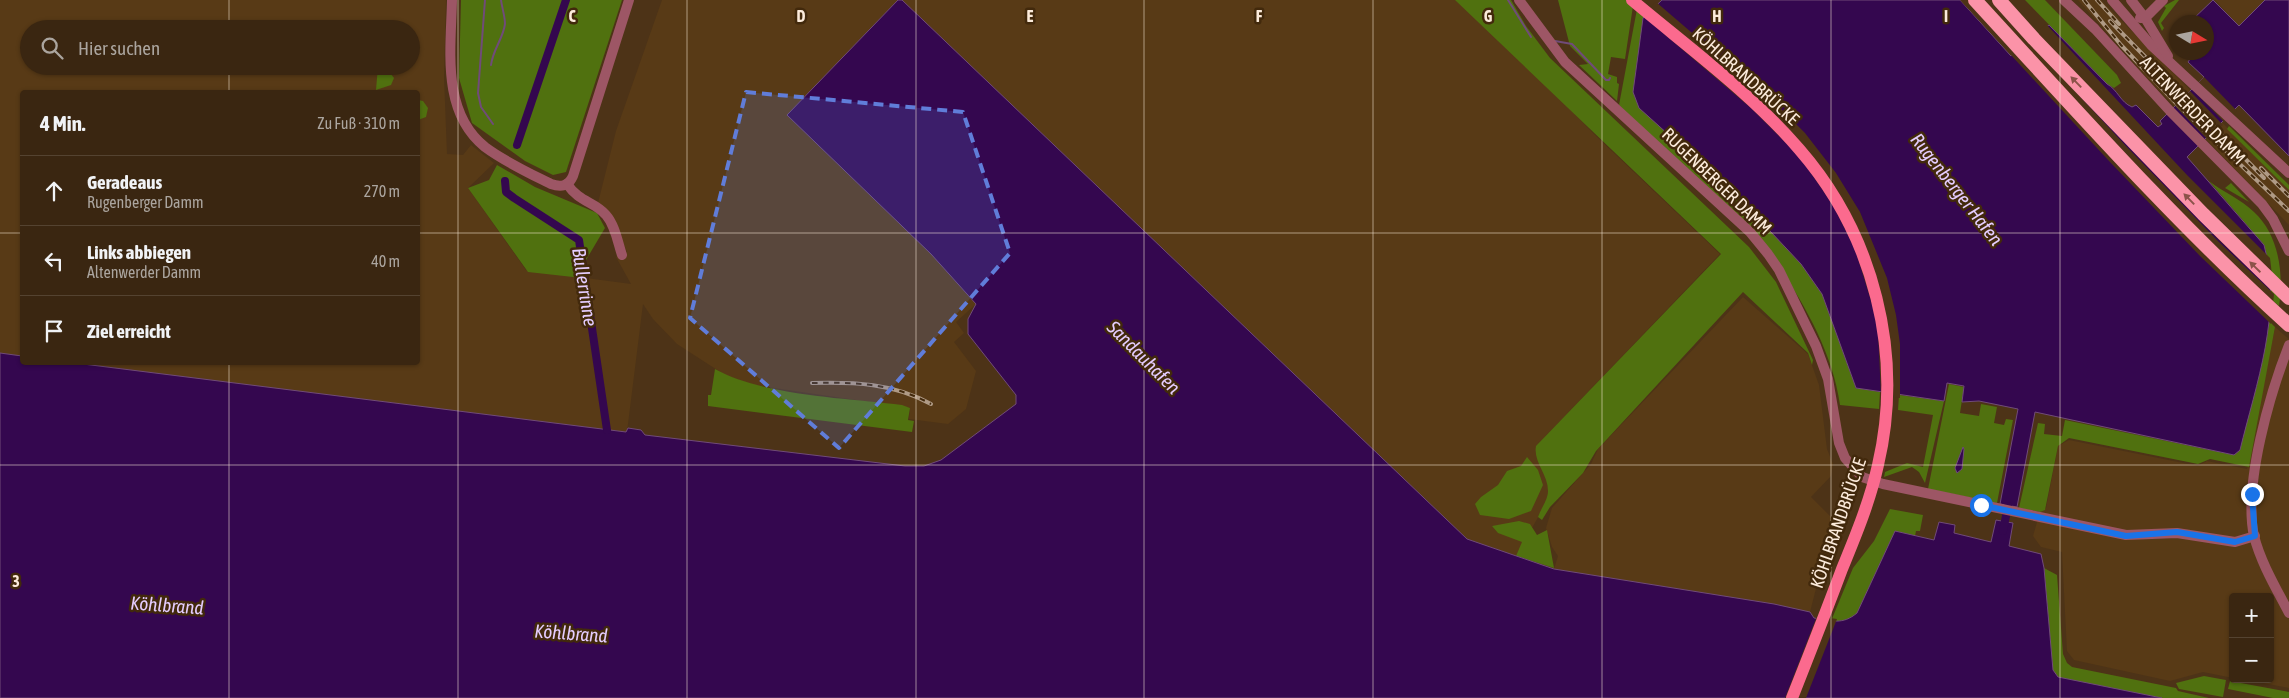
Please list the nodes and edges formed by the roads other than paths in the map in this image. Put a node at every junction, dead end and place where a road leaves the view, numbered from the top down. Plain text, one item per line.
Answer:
1 (452, 0) edge
2 (629, 0) edge
3 (1519, 0) edge
4 (1528, 0) edge
5 (1632, 0) edge
6 (1644, 0) edge
7 (1976, 0) edge
8 (1985, 0) edge
9 (1999, 0) edge
10 (2064, 0) edge
11 (2131, 0) edge
12 (2163, 0) edge
13 (2145, 1) edge
14 (2116, 4) edge
15 (1530, 11) junction
16 (2139, 15) edge
17 (2289, 173) edge
18 (568, 184) junction
19 (2289, 251) edge
20 (622, 255) dead end
21 (2289, 298) edge
22 (2289, 315) edge
23 (2289, 325) edge
24 (2289, 345) edge
25 (2255, 536) junction
26 (2289, 613) edge
27 (1792, 698) edge
28 (1800, 698) edge

1 - 18 street
2 - 18 street
3 - 15 street, RUGENBERGER DAMM
4 - 15 street, RUGENBERGER DAMM
5 - 27 main road, KÖHLBRANDBRÜCKE
6 - 28 main road, KÖHLBRANDBRÜCKE
7 - 23 highway
8 - 22 highway
21 -> 9 highway
10 - 19 street, ALTENWERDER DAMM
11 - 16 street
12 - 16 street
13 - 16 street
14 - 16 street
15 - 25 street, RUGENBERGER DAMM
16 - 17 street
18 - 20 street
24 - 25 street
25 - 26 street

